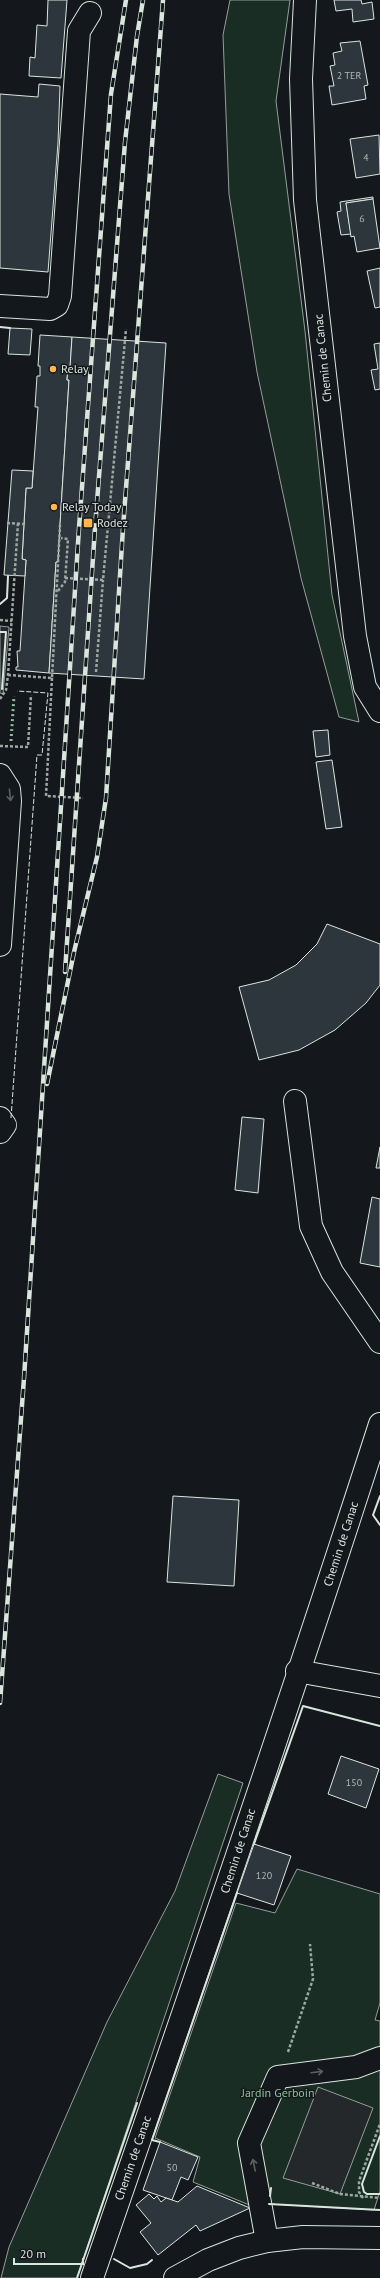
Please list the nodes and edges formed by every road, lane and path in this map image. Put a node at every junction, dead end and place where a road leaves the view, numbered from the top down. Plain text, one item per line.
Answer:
1 (305, 0) edge
2 (90, 14) dead end
3 (0, 306) edge
4 (126, 329) dead end
5 (7, 523) dead end
6 (18, 523) junction
7 (24, 524) dead end
8 (60, 525) dead end
9 (61, 538) junction
10 (65, 578) junction
11 (103, 580) junction
12 (58, 591) junction
13 (0, 620) edge
14 (12, 620) junction
15 (96, 672) dead end
16 (8, 675) junction
17 (52, 678) junction
18 (31, 695) dead end
19 (0, 698) edge
20 (380, 711) edge
21 (0, 746) edge
22 (0, 776) edge
23 (83, 798) dead end
24 (4, 833) edge
25 (3, 871) edge
26 (2, 897) edge
27 (1, 924) edge
28 (0, 945) edge
29 (295, 1101) dead end
30 (0, 1118) edge
31 (0, 1132) edge
32 (380, 1342) edge
33 (380, 1424) edge
34 (297, 1671) junction
35 (380, 1686) edge
36 (310, 1944) dead end
37 (380, 2058) edge
38 (278, 2077) junction
39 (380, 2124) edge
40 (312, 2183) dead end
41 (363, 2198) junction
42 (380, 2198) edge
43 (380, 2238) edge
44 (267, 2241) junction
45 (92, 2278) edge
46 (175, 2278) edge

1 - 20 street, Chemin de Canac
2 - 3 street
4 - 11 path
5 - 6 path
6 - 7 path
6 - 14 path
8 - 9 path
9 - 10 path
9 - 12 path
10 - 11 path
10 - 12 path
11 - 15 path
12 - 17 path
13 - 14 path
14 - 16 path
16 - 17 path
16 - 19 path
17 - 23 path
18 - 21 path
22 -> 24 street
24 - 25 street
25 - 26 street
26 - 27 street
27 - 28 street
29 - 32 street
30 - 31 street
33 - 34 street, Chemin de Canac
34 - 35 street
34 - 45 street, Chemin de Canac
36 - 38 path
38 -> 37 street
44 -> 38 street
39 - 41 path
40 - 41 path
41 - 42 path
43 - 44 street
44 - 46 street

